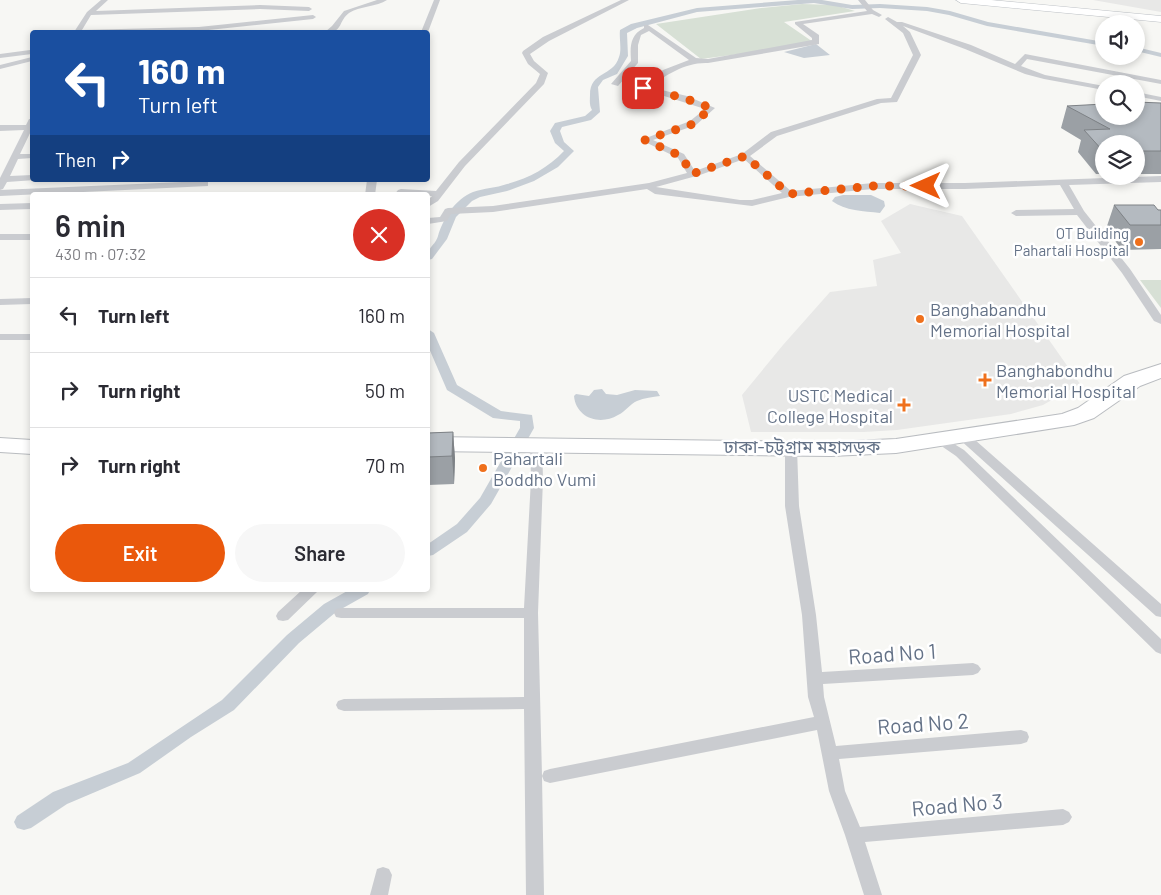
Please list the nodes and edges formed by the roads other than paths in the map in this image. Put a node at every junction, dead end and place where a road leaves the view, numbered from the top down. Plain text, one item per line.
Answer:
1 (105, 0) edge
2 (219, 0) edge
3 (384, 0) edge
4 (437, 0) edge
5 (626, 0) edge
6 (961, 0) edge
7 (863, 2) edge
8 (309, 9) dead end
9 (872, 12) junction
10 (89, 13) junction
11 (312, 17) dead end
12 (888, 19) junction
13 (1161, 19) edge
14 (202, 21) edge
15 (78, 30) edge
16 (100, 30) edge
17 (332, 30) edge
18 (425, 30) edge
19 (30, 52) edge
20 (0, 56) edge
21 (30, 60) edge
22 (694, 60) junction
23 (0, 67) edge
24 (1016, 68) junction
25 (1161, 82) edge
26 (615, 84) dead end
27 (1095, 86) edge
28 (1145, 96) edge
29 (1161, 99) edge
30 (0, 128) edge
31 (30, 128) edge
32 (30, 156) edge
33 (745, 156) junction
34 (14, 157) junction
35 (692, 174) junction
36 (30, 178) edge
37 (1161, 179) edge
38 (172, 182) edge
39 (1064, 182) junction
40 (2, 183) edge
41 (205, 184) dead end
42 (648, 186) junction
43 (0, 193) edge
44 (430, 194) edge
45 (439, 194) junction
46 (789, 194) junction
47 (430, 202) edge
48 (30, 206) edge
49 (0, 207) edge
50 (1080, 212) junction
51 (1016, 213) dead end
52 (430, 221) edge
53 (0, 237) edge
54 (30, 237) edge
55 (30, 301) edge
56 (0, 302) edge
57 (1161, 321) edge
58 (0, 337) edge
59 (30, 337) edge
60 (1161, 371) edge
61 (952, 438) junction
62 (430, 444) edge
63 (0, 445) edge
64 (526, 445) junction
65 (30, 447) edge
66 (791, 448) junction
67 (310, 592) edge
68 (1158, 606) edge
69 (342, 613) dead end
70 (531, 613) junction
71 (283, 616) dead end
72 (1161, 648) edge
73 (973, 669) dead end
74 (814, 679) junction
75 (531, 703) junction
76 (344, 705) dead end
77 (823, 722) junction
78 (1021, 737) dead end
79 (829, 753) junction
80 (550, 776) dead end
81 (1063, 817) dead end
82 (854, 835) junction
83 (383, 875) dead end
84 (379, 895) edge
85 (535, 895) edge
86 (873, 895) edge

1 - 10 street
2 - 14 street
3 - 17 street
4 - 18 street
5 - 45 street
6 - 13 main road
7 - 9 street
8 - 14 street
9 - 12 street
9 - 22 street
10 - 14 street
10 - 15 street
11 - 14 street
12 - 24 street
12 - 33 street
14 - 16 street
19 - 20 street
21 - 23 street
22 - 26 street
22 - 35 street
24 - 25 street
24 - 27 street
28 - 29 street
30 - 31 street
31 - 34 street
32 - 34 street
33 - 35 street
33 - 46 street
34 - 40 street
35 - 42 street
36 - 40 street
37 - 39 street
38 - 41 street
38 - 43 street
39 - 46 street
39 - 50 street
42 - 46 street
42 - 52 street
44 - 45 street
45 - 47 street
48 - 49 street
50 - 51 street
50 - 57 street
53 - 54 street
55 - 56 street
58 - 59 street
60 - 61 highway, ঢাকা-চট্টগ্রাম মহাসড়ক
61 - 66 highway, ঢাকা-চট্টগ্রাম মহাসড়ক
61 - 68 street
61 - 72 street
62 - 64 highway, ঢাকা-চট্টগ্রাম মহাসড়ক
63 - 65 highway
64 - 66 highway, ঢাকা-চট্টগ্রাম মহাসড়ক
64 - 70 street
66 - 74 street
67 - 71 street
69 - 70 street
70 - 75 street
73 - 74 street, Road No 1
74 - 77 street
75 - 76 street
75 - 85 street
77 - 79 street
77 - 80 street
78 - 79 street, Road No 2
79 - 82 street
81 - 82 street, Road No 3
82 - 86 street
83 - 84 street

